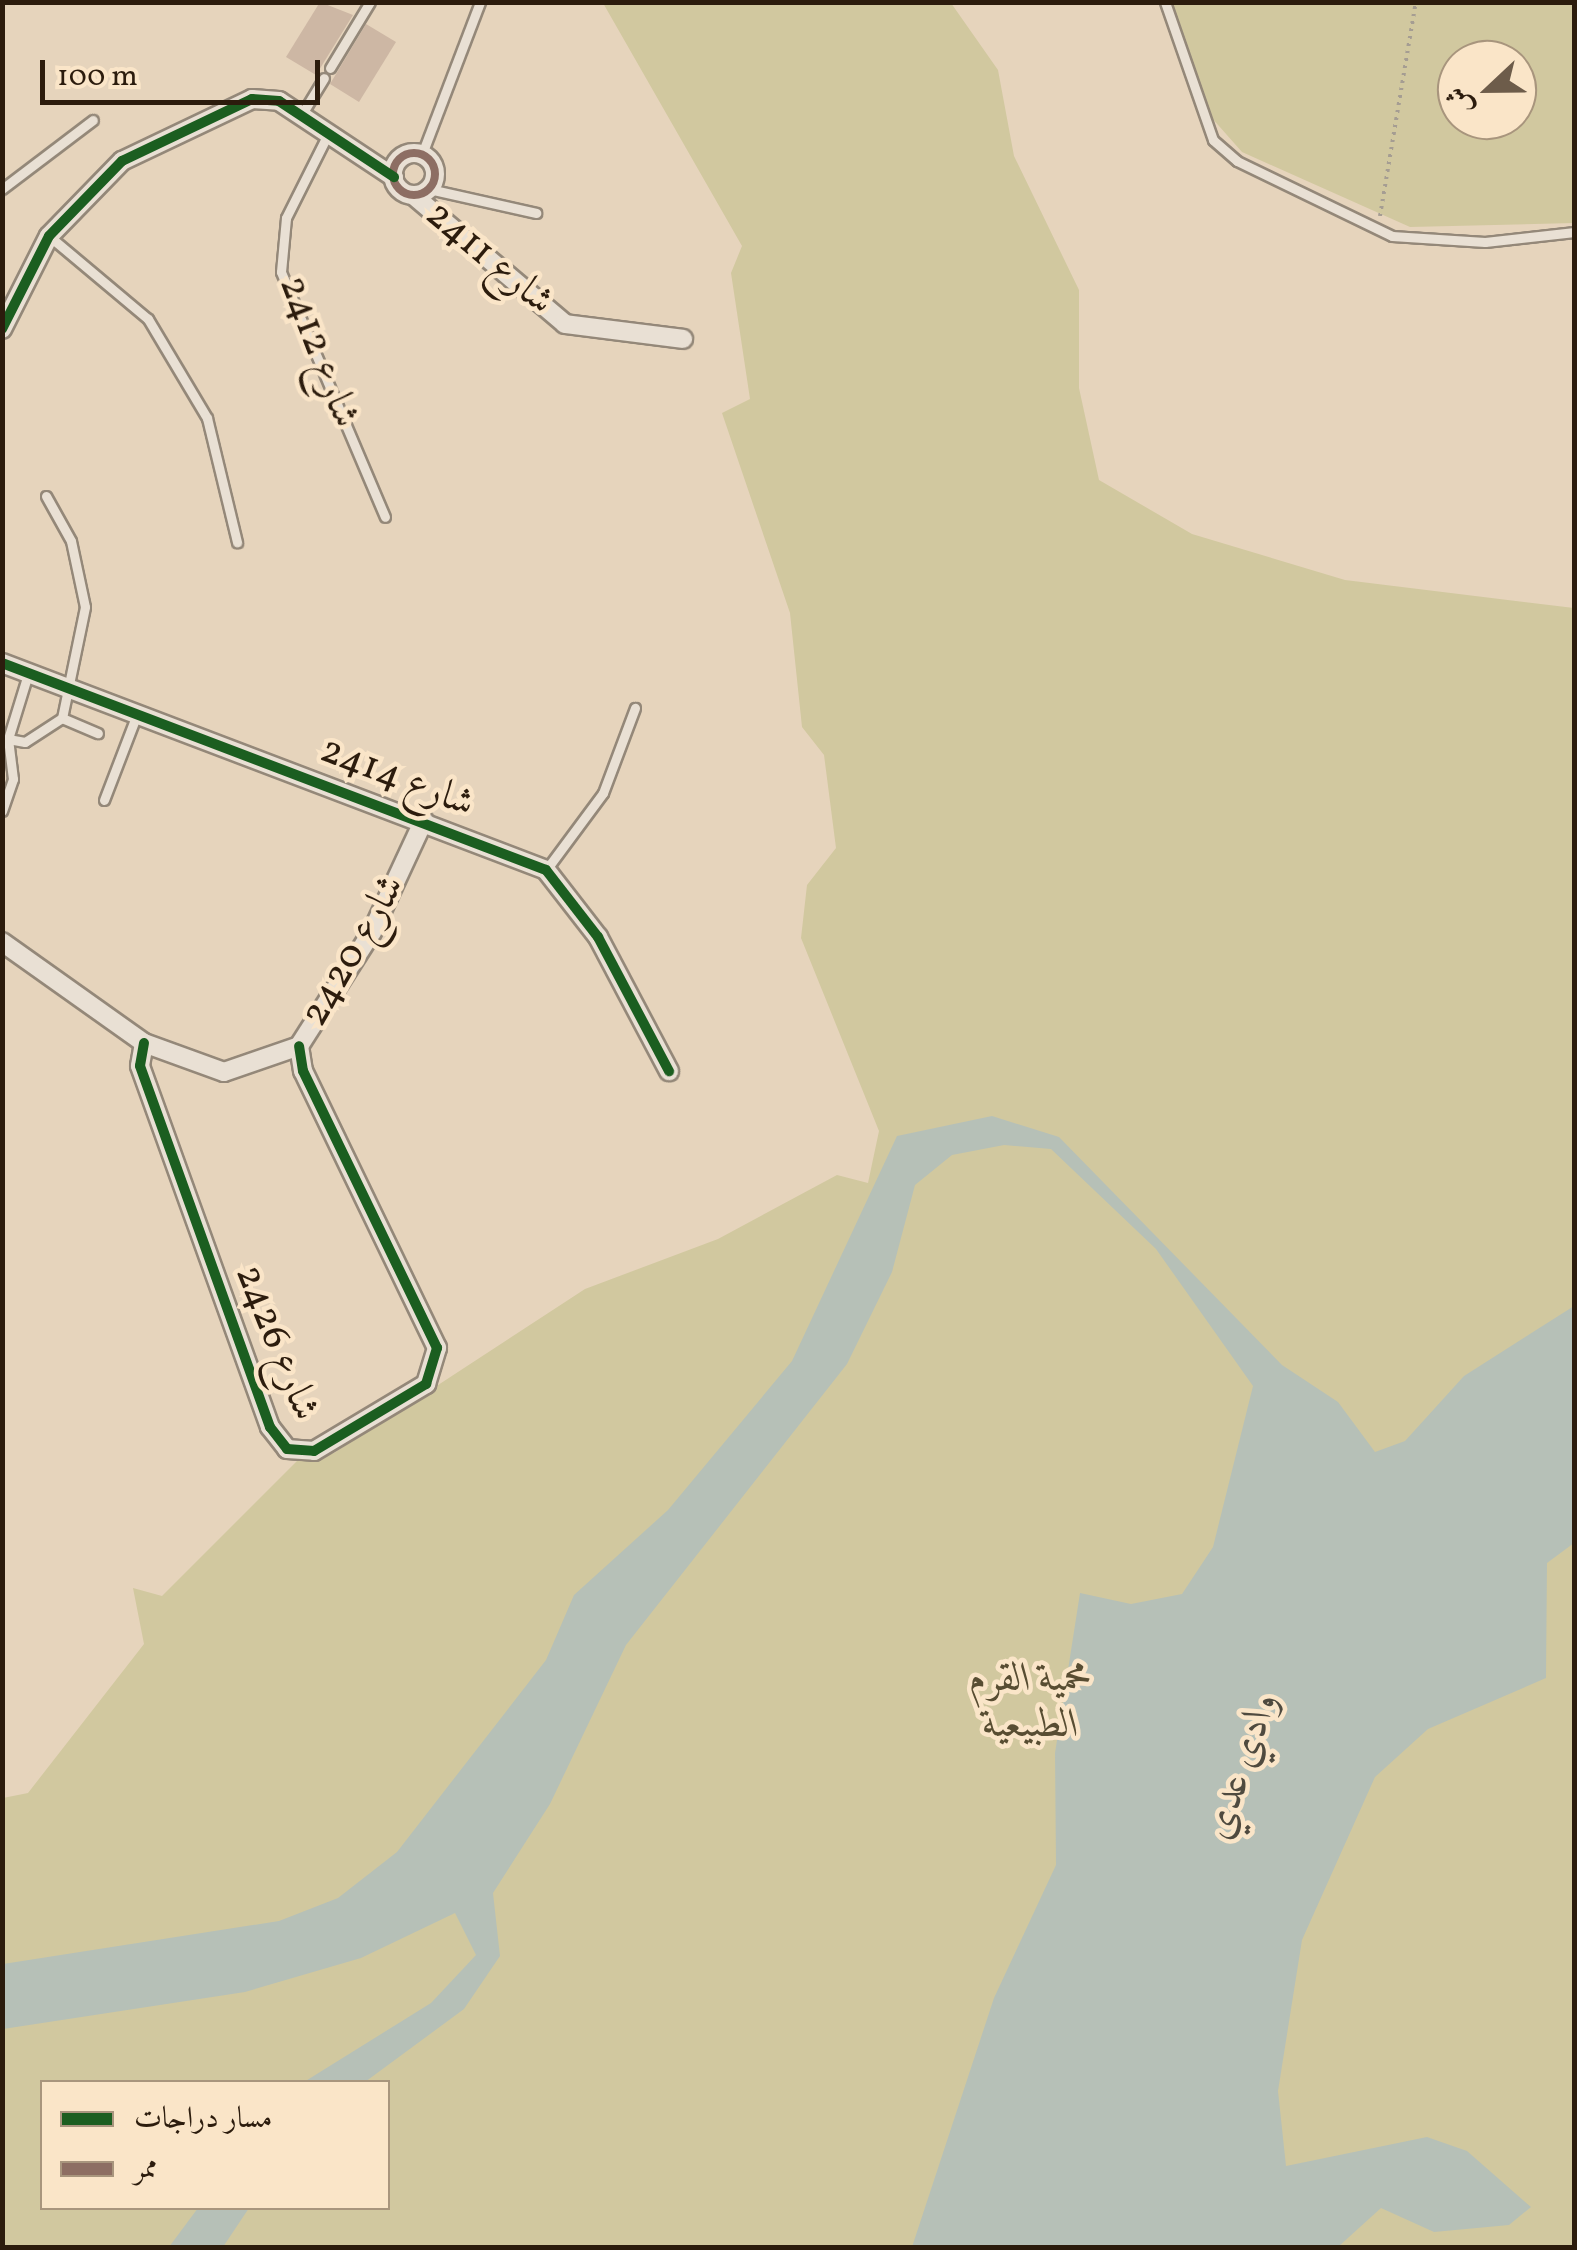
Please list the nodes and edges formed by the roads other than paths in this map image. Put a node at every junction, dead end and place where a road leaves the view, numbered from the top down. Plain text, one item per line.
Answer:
1 (370, 2) edge
2 (480, 2) edge
3 (1165, 2) edge
4 (330, 68) dead end
5 (324, 78) dead end
6 (302, 114) junction
7 (93, 120) dead end
8 (330, 132) junction
9 (422, 154) junction
10 (394, 177) junction
11 (2, 189) edge
12 (421, 192) junction
13 (536, 214) dead end
14 (1574, 232) edge
15 (49, 236) junction
16 (2, 329) edge
17 (684, 339) dead end
18 (46, 496) dead end
19 (385, 518) dead end
20 (237, 542) dead end
21 (2, 663) edge
22 (29, 672) junction
23 (75, 688) junction
24 (635, 708) dead end
25 (138, 712) junction
26 (62, 718) junction
27 (98, 733) dead end
28 (8, 739) junction
29 (104, 800) dead end
30 (2, 811) edge
31 (424, 820) junction
32 (546, 870) junction
33 (2, 942) edge
34 (144, 1043) junction
35 (299, 1046) junction
36 (669, 1071) dead end

1 - 4 lane
2 - 9 lane
3 - 14 lane
5 - 6 lane
6 - 8 street, شارع 2411
6 - 15 street, شارع 2411
7 - 11 lane
8 - 10 street, شارع 2411
8 - 19 lane, 2412 شارع
9 - 10 street
9 - 12 street
10 - 12 street, شارع 2411
12 - 13 lane
12 - 17 street, شارع 2411
15 - 16 street, شارع 2411
15 - 20 lane
18 - 23 lane
21 - 22 street, 2414 شارع
22 - 23 street, 2414 شارع
22 - 28 lane
23 - 25 street, 2414 شارع
23 - 26 lane
24 - 32 lane
25 - 29 lane
25 - 31 street, 2414 شارع
26 - 27 lane
26 - 28 lane
28 - 30 lane
31 - 32 street, 2414 شارع
31 - 35 street, 2420 شارع
32 - 36 street, 2414 شارع
33 - 34 street, 2420 شارع
34 - 35 street, 2420 شارع
34 - 35 street, 2426 شارع

